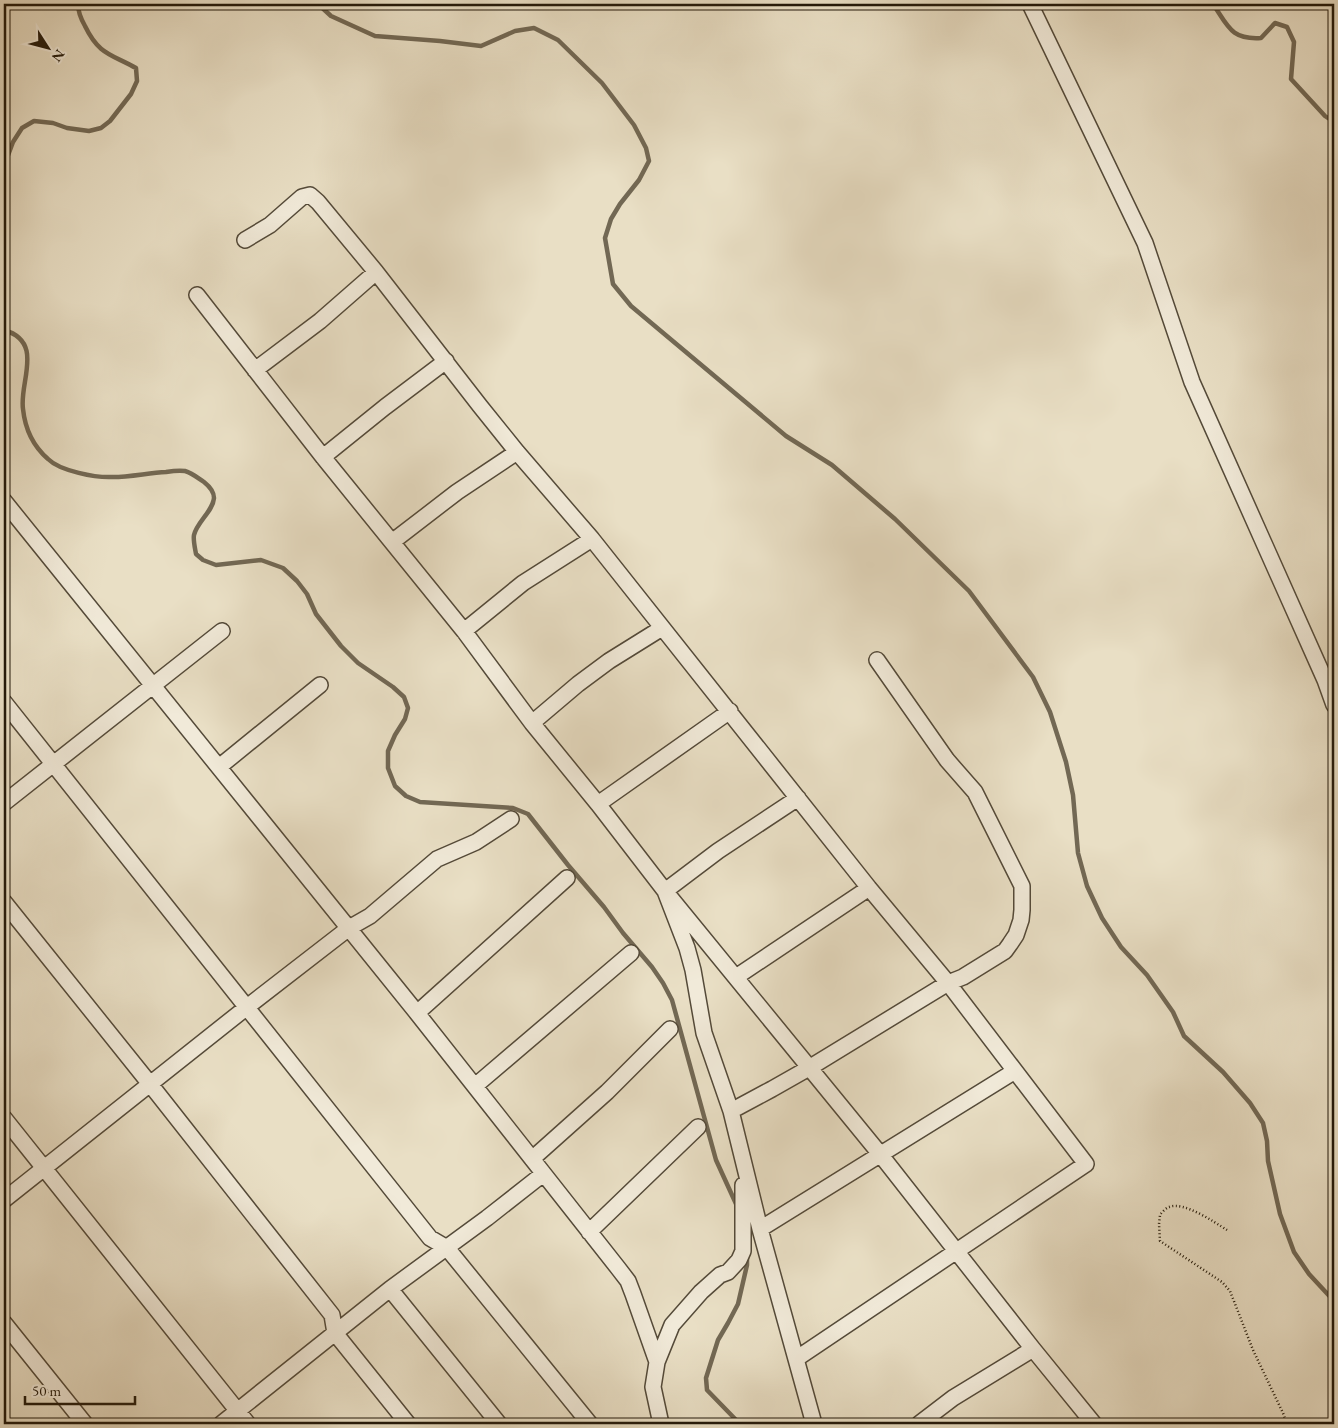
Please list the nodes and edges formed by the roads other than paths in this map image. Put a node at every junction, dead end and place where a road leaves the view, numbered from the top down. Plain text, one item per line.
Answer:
1 (1030, 4) edge
2 (245, 240) dead end
3 (376, 272) junction
4 (197, 295) dead end
5 (446, 361) junction
6 (255, 370) junction
7 (517, 452) junction
8 (323, 457) junction
9 (4, 501) edge
10 (592, 539) junction
11 (392, 542) junction
12 (662, 628) junction
13 (222, 631) dead end
14 (464, 631) junction
15 (877, 660) dead end
16 (320, 685) dead end
17 (153, 686) junction
18 (4, 702) edge
19 (1334, 705) edge
20 (730, 711) junction
21 (532, 722) junction
22 (54, 764) junction
23 (219, 767) junction
24 (798, 798) junction
25 (4, 803) edge
26 (598, 804) junction
27 (511, 819) dead end
28 (566, 878) dead end
29 (869, 888) junction
30 (665, 892) junction
31 (4, 902) edge
32 (349, 928) junction
33 (631, 954) dead end
34 (736, 977) junction
35 (948, 984) junction
36 (247, 1007) junction
37 (417, 1013) junction
38 (670, 1029) dead end
39 (809, 1068) junction
40 (1014, 1071) junction
41 (150, 1084) junction
42 (475, 1086) junction
43 (731, 1111) junction
44 (4, 1118) edge
45 (698, 1127) dead end
46 (880, 1154) junction
47 (532, 1159) junction
48 (743, 1161) junction
49 (44, 1168) junction
50 (543, 1174) junction
51 (4, 1200) edge
52 (760, 1229) junction
53 (589, 1232) junction
54 (447, 1248) junction
55 (957, 1251) junction
56 (390, 1289) junction
57 (4, 1323) edge
58 (335, 1333) junction
59 (1033, 1349) junction
60 (796, 1359) junction
61 (657, 1362) junction
62 (237, 1410) junction
63 (85, 1424) edge
64 (221, 1424) edge
65 (248, 1424) edge
66 (408, 1424) edge
67 (499, 1424) edge
68 (590, 1424) edge
69 (661, 1424) edge
70 (814, 1424) edge
71 (918, 1424) edge
72 (1094, 1424) edge

1 - 19 street
2 - 3 street
3 - 5 street
3 - 6 street
4 - 6 street
5 - 7 street
5 - 8 street
6 - 8 street
7 - 10 street
7 - 11 street
8 - 11 street
9 - 17 street
10 - 12 street
10 - 14 street
11 - 14 street
12 - 20 street
12 - 21 street
13 - 17 street
14 - 21 street
15 - 35 street
16 - 23 street
17 - 22 street
17 - 23 street
18 - 22 street
20 - 24 street
20 - 26 street
21 - 26 street
22 - 25 street
22 - 36 street
23 - 32 street
24 - 29 street
24 - 30 street
26 - 30 street
27 - 32 street
28 - 37 street
29 - 34 street
29 - 35 street
30 - 34 street
30 - 43 street
31 - 41 street
32 - 36 street
32 - 37 street
33 - 42 street
34 - 39 street
35 - 39 street
35 - 40 street
36 - 41 street
36 - 54 street
37 - 42 street
38 - 47 street
39 - 43 street
39 - 46 street
40 - 46 street
40 - 55 street
41 - 49 street
41 - 58 street
42 - 47 street
43 - 48 street
44 - 49 street
45 - 53 street
46 - 52 street
46 - 55 street
47 - 50 street
48 - 52 street
48 - 61 street
49 - 51 street
49 - 62 street
50 - 53 street
50 - 54 street
52 - 60 street
53 - 61 street
54 - 56 street
54 - 68 street
55 - 59 street
55 - 60 street
56 - 58 street
56 - 67 street
57 - 63 street
58 - 62 street
58 - 66 street
59 - 71 street
59 - 72 street
60 - 70 street
61 - 69 street
62 - 64 street
62 - 65 street

